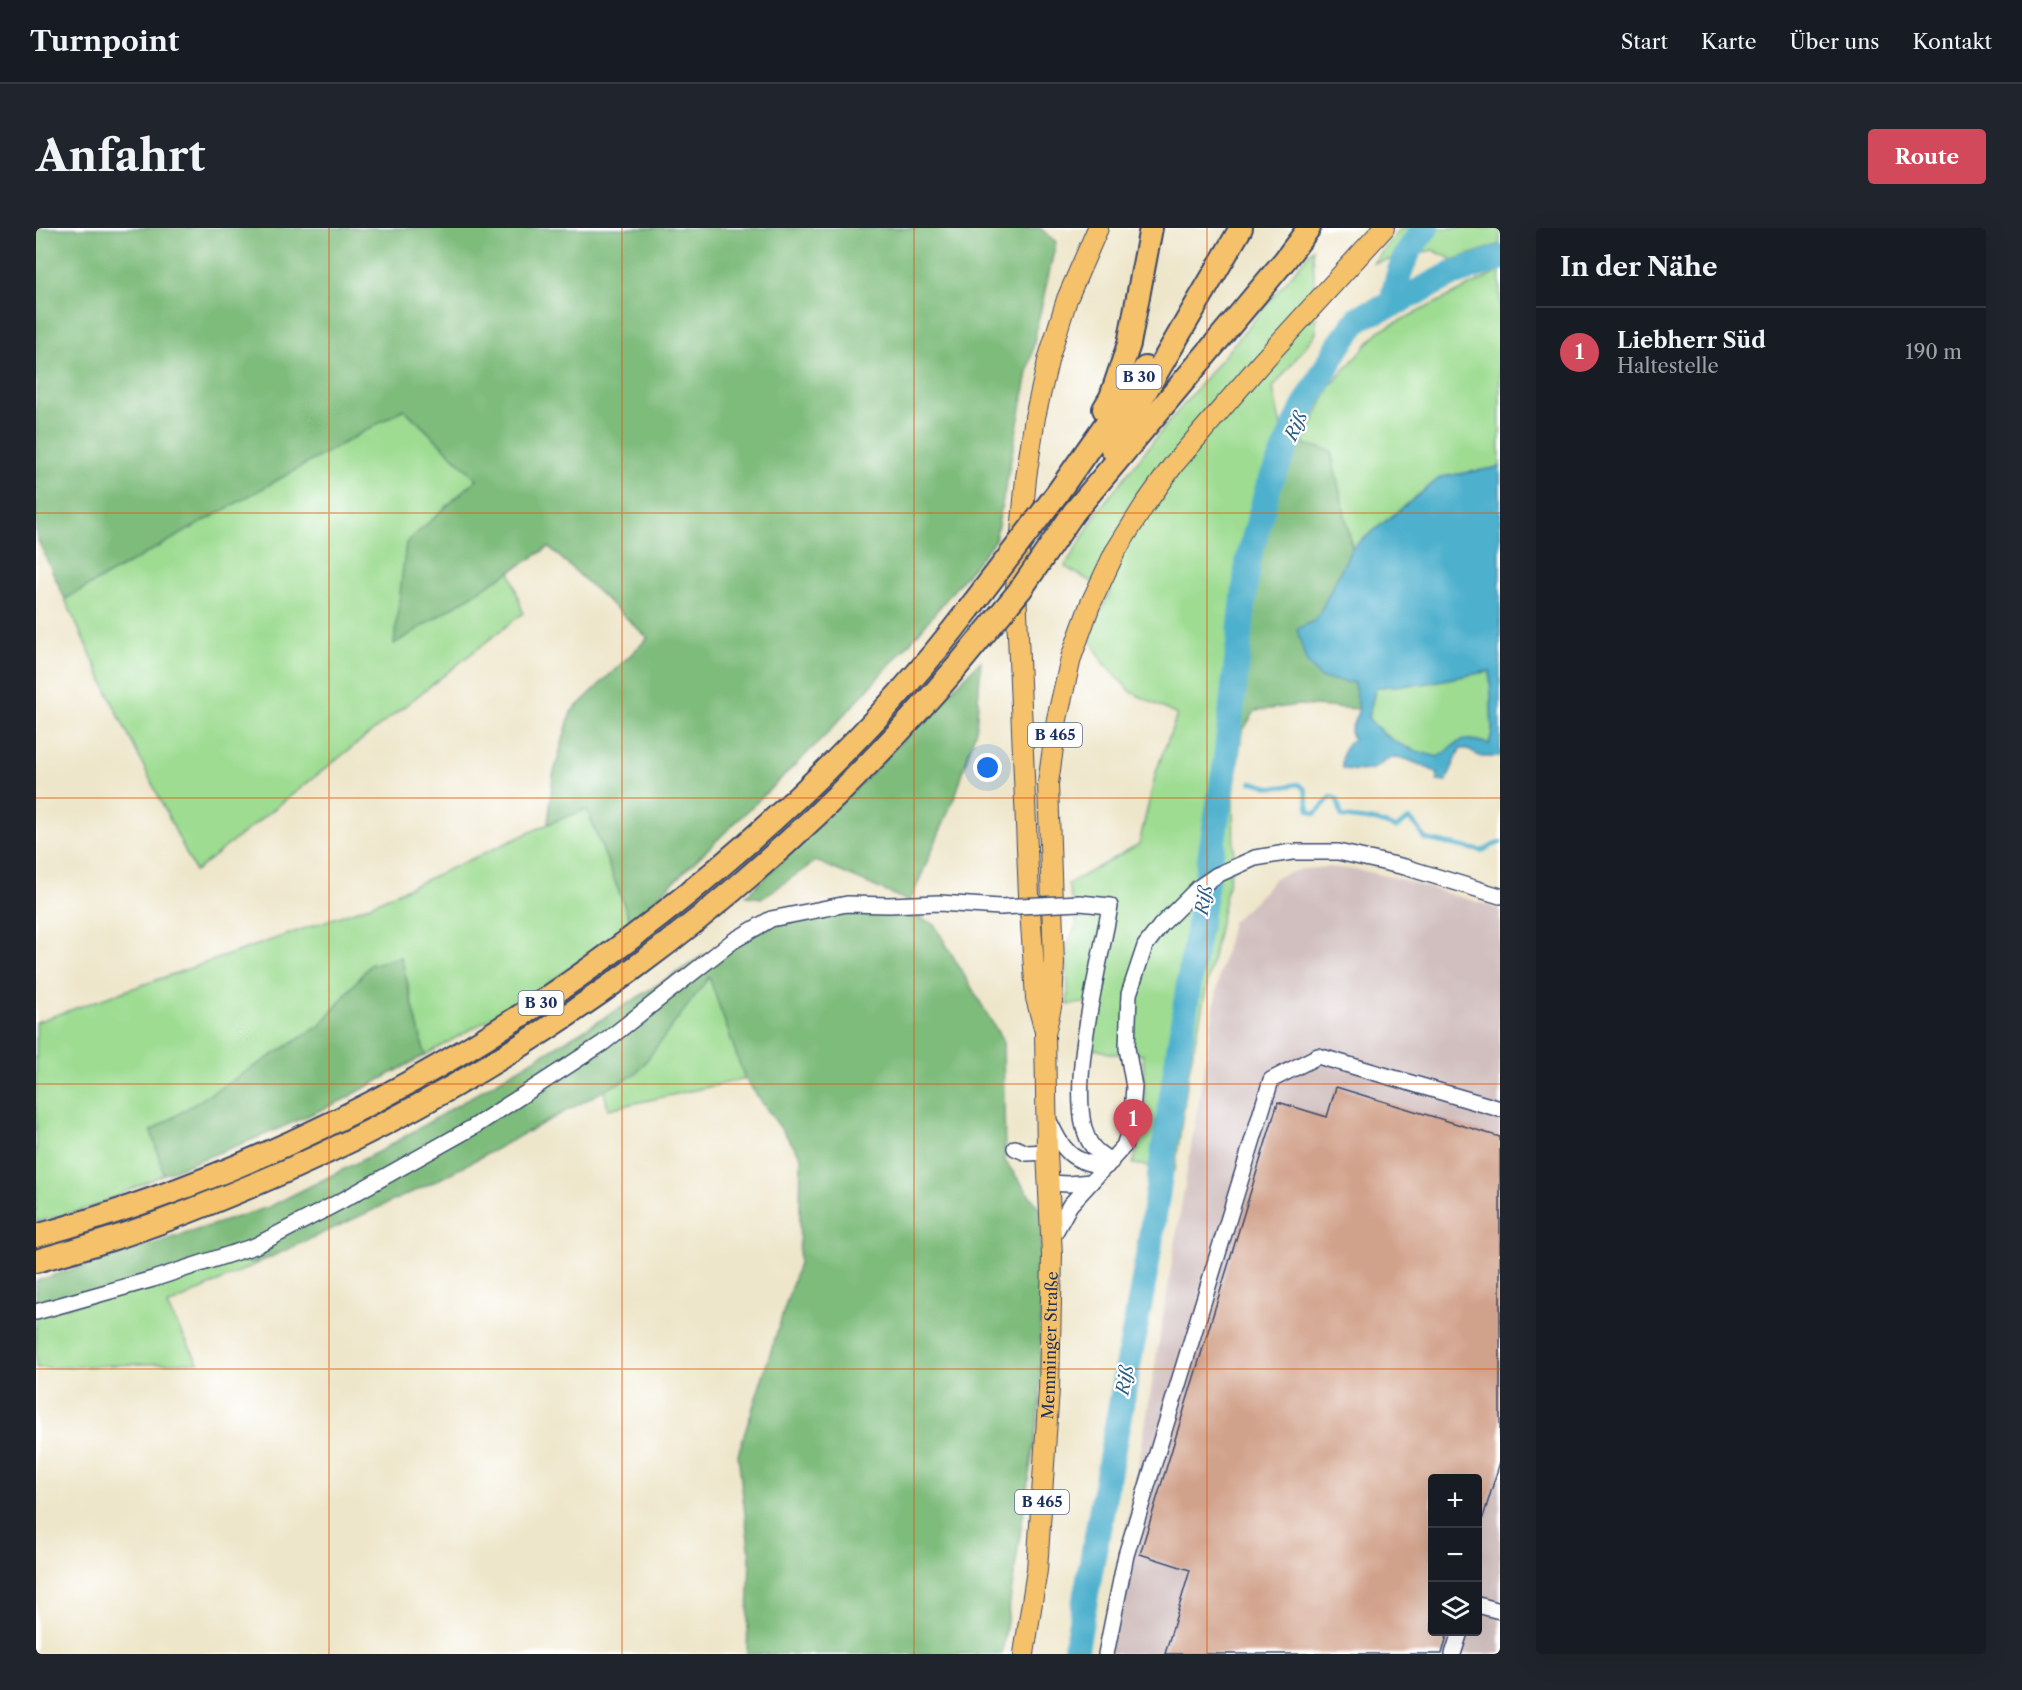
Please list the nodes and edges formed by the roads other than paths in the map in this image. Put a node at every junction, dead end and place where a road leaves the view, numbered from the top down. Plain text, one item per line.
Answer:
1 (1098, 228) edge
2 (1151, 228) edge
3 (1241, 228) edge
4 (1309, 228) edge
5 (1384, 228) edge
6 (1222, 259) junction
7 (1056, 495) junction
8 (1074, 512) junction
9 (1500, 896) edge
10 (1046, 1034) junction
11 (1500, 1109) edge
12 (1047, 1117) junction
13 (1015, 1148) dead end
14 (1047, 1152) junction
15 (1109, 1164) junction
16 (1091, 1182) junction
17 (1049, 1183) junction
18 (36, 1236) edge
19 (1052, 1238) junction
20 (36, 1261) edge
21 (36, 1311) edge
22 (1482, 1606) edge
23 (1500, 1611) edge
24 (1459, 1636) edge
25 (1024, 1654) edge
26 (1106, 1654) edge
27 (1453, 1654) edge

1 - 10 main road, B 465
2 - 7 highway, B 30
3 - 6 highway, B 30
4 - 8 highway
5 - 10 main road, B 465
6 - 7 highway, B 30
6 - 8 highway, B 30
7 - 18 highway, B 30, bridge
8 - 20 highway, B 30, bridge
9 - 15 street
10 - 12 main road, Memminger Straße / B 465
11 - 26 street
12 - 14 main road, Memminger Straße / B 465
12 - 15 street
13 - 14 street
14 - 17 main road, Memminger Straße / B 465
15 - 16 street
15 - 21 street, bridge
16 - 17 street
16 - 19 street
17 - 19 main road, Memminger Straße / B 465
19 - 25 main road, Memminger Straße / B 465
22 - 23 street
24 - 27 street

